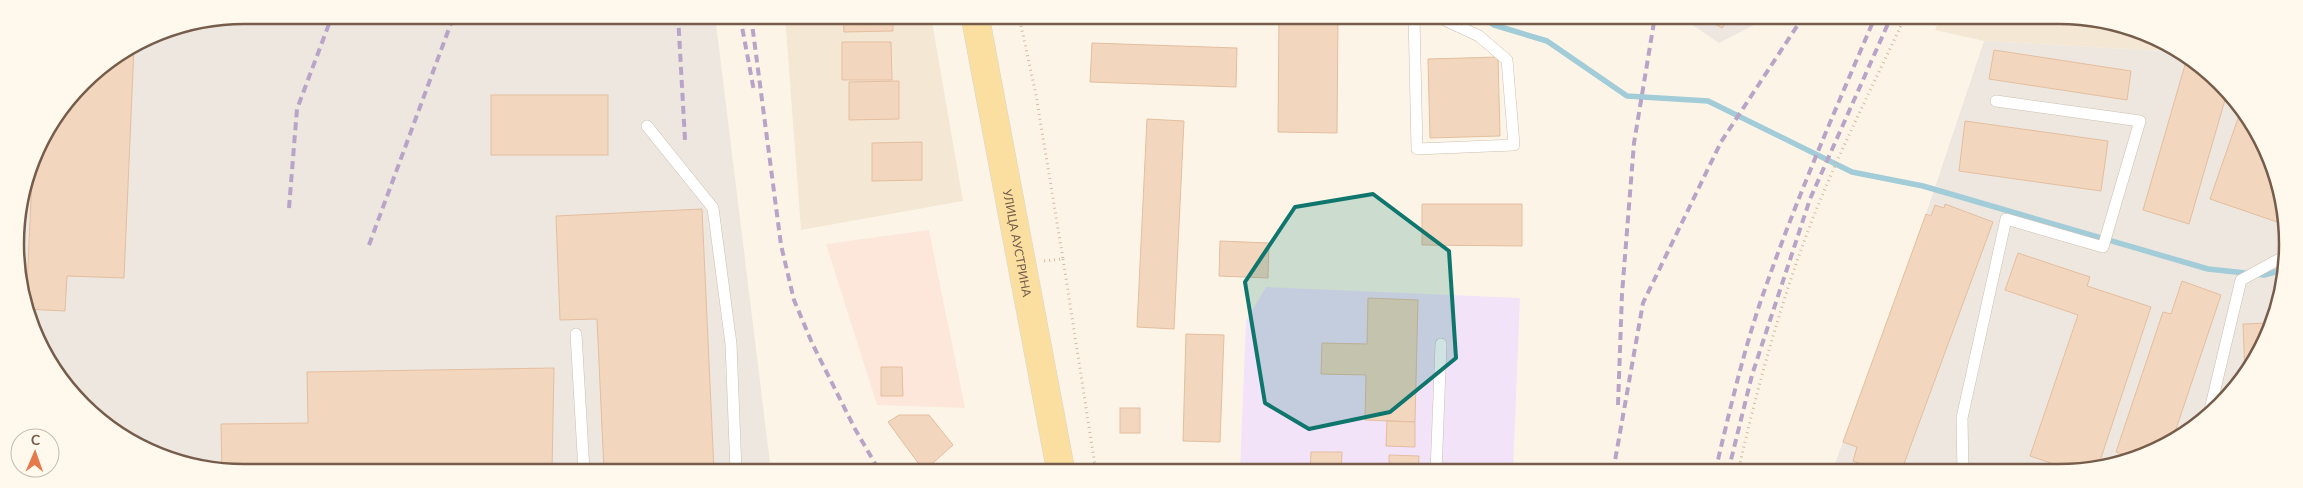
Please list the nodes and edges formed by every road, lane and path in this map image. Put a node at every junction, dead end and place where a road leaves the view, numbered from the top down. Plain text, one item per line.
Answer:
1 (978, 24) edge
2 (1021, 24) edge
3 (1414, 24) edge
4 (1453, 24) edge
5 (1902, 24) edge
6 (1996, 101) dead end
7 (647, 126) dead end
8 (1063, 259) junction
9 (2279, 259) edge
10 (1024, 263) junction
11 (576, 334) dead end
12 (1441, 344) dead end
13 (2210, 404) edge
14 (584, 464) edge
15 (736, 464) edge
16 (1060, 464) edge
17 (1095, 464) edge
18 (1436, 464) edge
19 (1740, 464) edge
20 (1964, 464) edge

1 - 10 main road, УЛИЦА АУСТРИНА
2 - 8 path
3 - 4 lane
5 - 19 path
6 - 20 lane
7 - 15 lane
8 - 10 path
8 - 17 path
9 - 13 lane
10 - 16 main road, УЛИЦА АУСТРИНА
11 - 14 lane
12 - 18 lane

